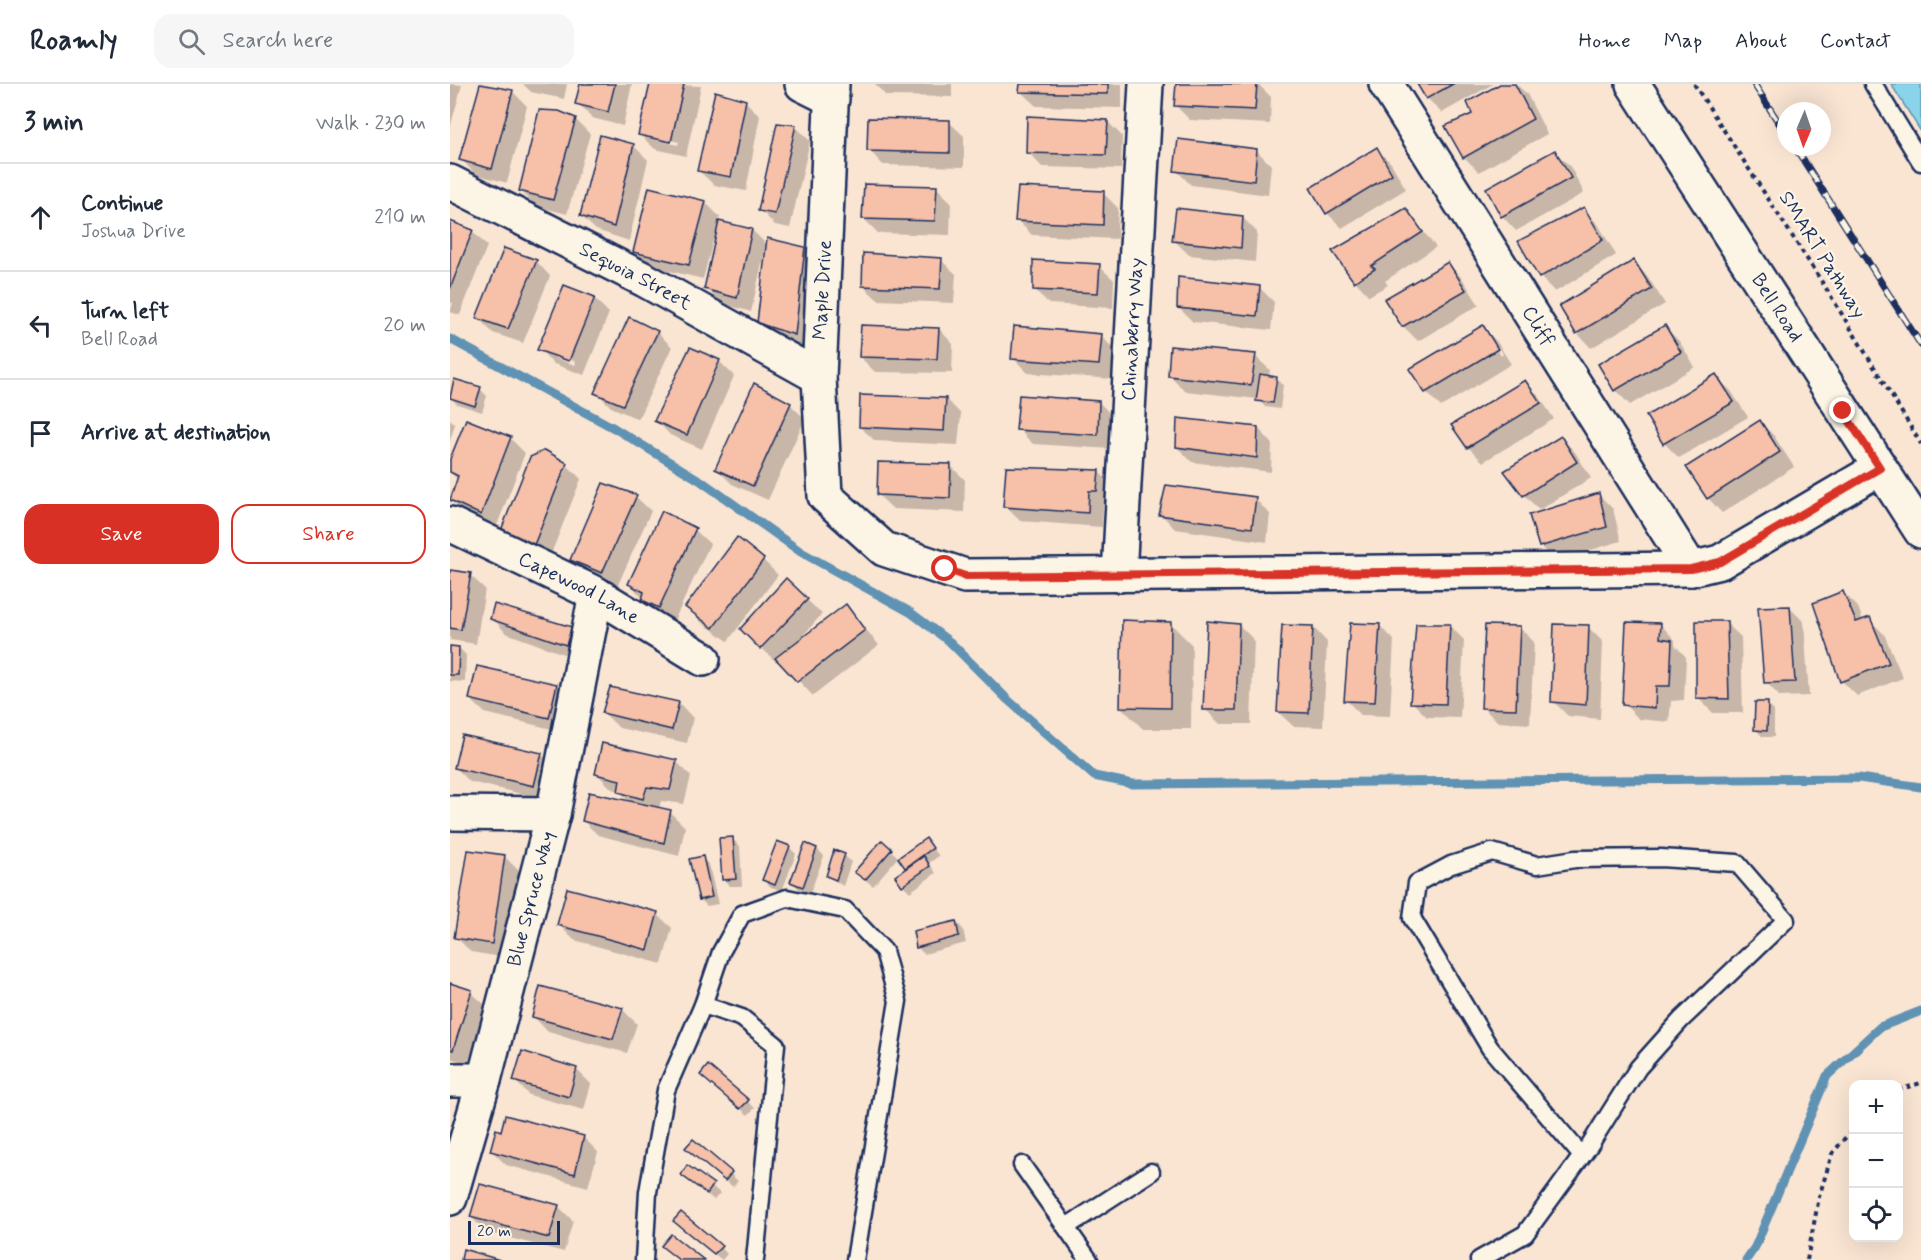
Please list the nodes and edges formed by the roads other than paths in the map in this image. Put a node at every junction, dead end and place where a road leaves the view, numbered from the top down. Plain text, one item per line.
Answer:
1 (802, 84) edge
2 (1146, 84) edge
3 (1386, 84) edge
4 (1633, 84) edge
5 (1874, 84) edge
6 (832, 91) edge
7 (1921, 162) edge
8 (450, 182) edge
9 (819, 377) junction
10 (1880, 468) junction
11 (450, 524) edge
12 (1921, 531) edge
13 (1691, 569) junction
14 (1119, 574) junction
15 (596, 594) junction
16 (703, 659) dead end
17 (450, 813) edge
18 (553, 814) junction
19 (703, 1005) junction
20 (450, 1080) edge
21 (484, 1080) junction
22 (1582, 1156) junction
23 (1022, 1165) dead end
24 (1151, 1172) dead end
25 (450, 1198) edge
26 (1066, 1227) junction
27 (644, 1260) edge
28 (755, 1260) edge
29 (855, 1260) edge
30 (1089, 1260) edge
31 (1479, 1260) edge

1 - 6 street
2 - 14 street, Chinaberry Way
3 - 13 street, Cliff
4 - 10 street, Bell Road
5 - 7 lane
6 - 9 street, Maple Drive
8 - 9 street, Sequoia Street
9 - 14 street, Maple Drive
10 - 12 street, Bell Road
10 - 13 street
11 - 15 street, Capewood Lane
13 - 14 street
15 - 16 street, Capewood Lane
15 - 18 street, Blue Spruce Way
17 - 18 street
18 - 21 street, Blue Spruce Way
19 - 27 lane
19 - 28 lane
19 - 29 lane
20 - 21 street
21 - 25 street, Blue Spruce Way
22 - 22 lane
22 - 31 lane
23 - 26 lane
24 - 26 lane
26 - 30 lane

